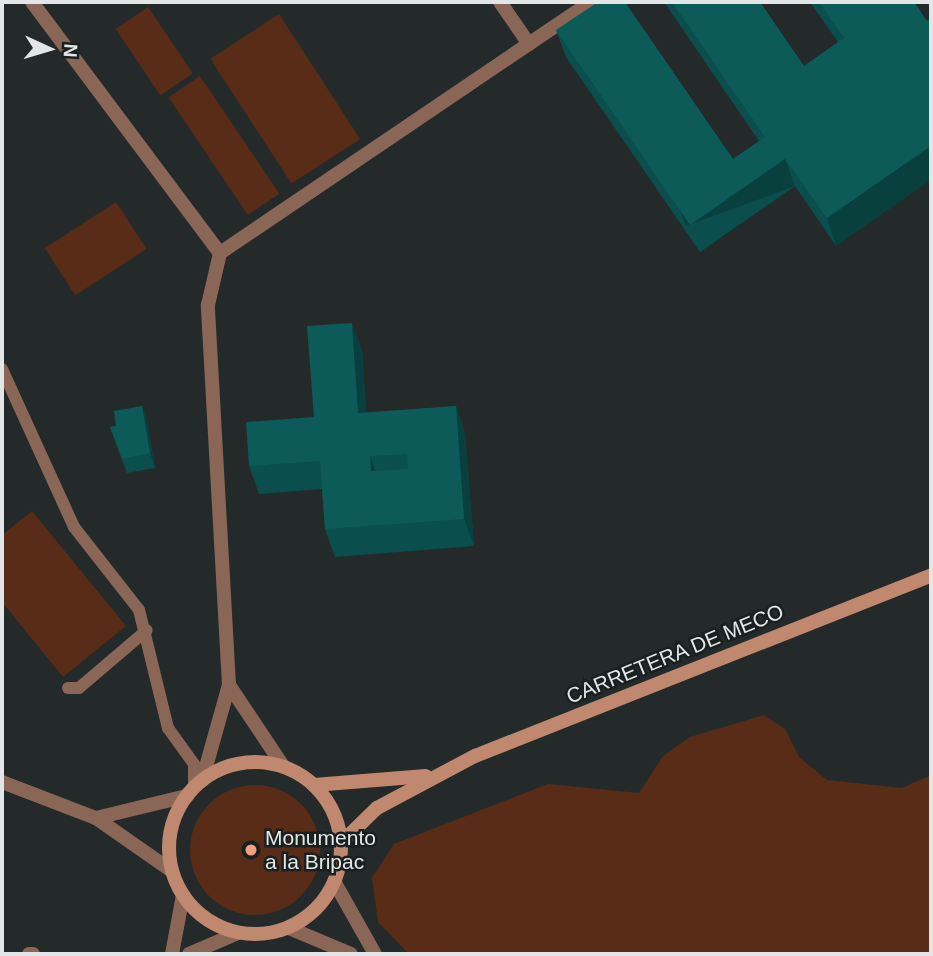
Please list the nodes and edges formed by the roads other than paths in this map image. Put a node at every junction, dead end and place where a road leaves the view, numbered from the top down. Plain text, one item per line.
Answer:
1 (32, 2) edge
2 (500, 2) edge
3 (591, 2) edge
4 (529, 44) junction
5 (220, 253) junction
6 (2, 369) edge
7 (931, 575) edge
8 (148, 630) junction
9 (229, 685) junction
10 (68, 688) dead end
11 (283, 766) junction
12 (435, 775) junction
13 (2, 782) edge
14 (314, 785) junction
15 (194, 788) junction
16 (96, 818) junction
17 (342, 842) junction
18 (172, 871) junction
19 (335, 883) junction
20 (183, 895) junction
21 (289, 929) junction
22 (238, 933) junction
23 (172, 954) edge
24 (189, 954) edge
25 (351, 954) edge
26 (375, 954) edge

1 - 5 street
2 - 4 street
3 - 4 street
4 - 5 street
5 - 9 street
6 - 8 lane
7 - 12 street, CARRETERA DE MECO
8 - 10 lane
8 - 15 lane
9 - 11 street
9 - 15 street
11 - 14 street
11 - 15 street
12 - 14 street
12 - 17 street
13 - 16 street
14 - 17 street
15 - 16 street
15 - 18 street
16 - 18 street
17 - 19 street
18 - 20 street
19 - 21 street
19 - 26 street
20 - 22 street
20 - 23 street
21 - 22 street
21 - 25 street
22 - 24 street

